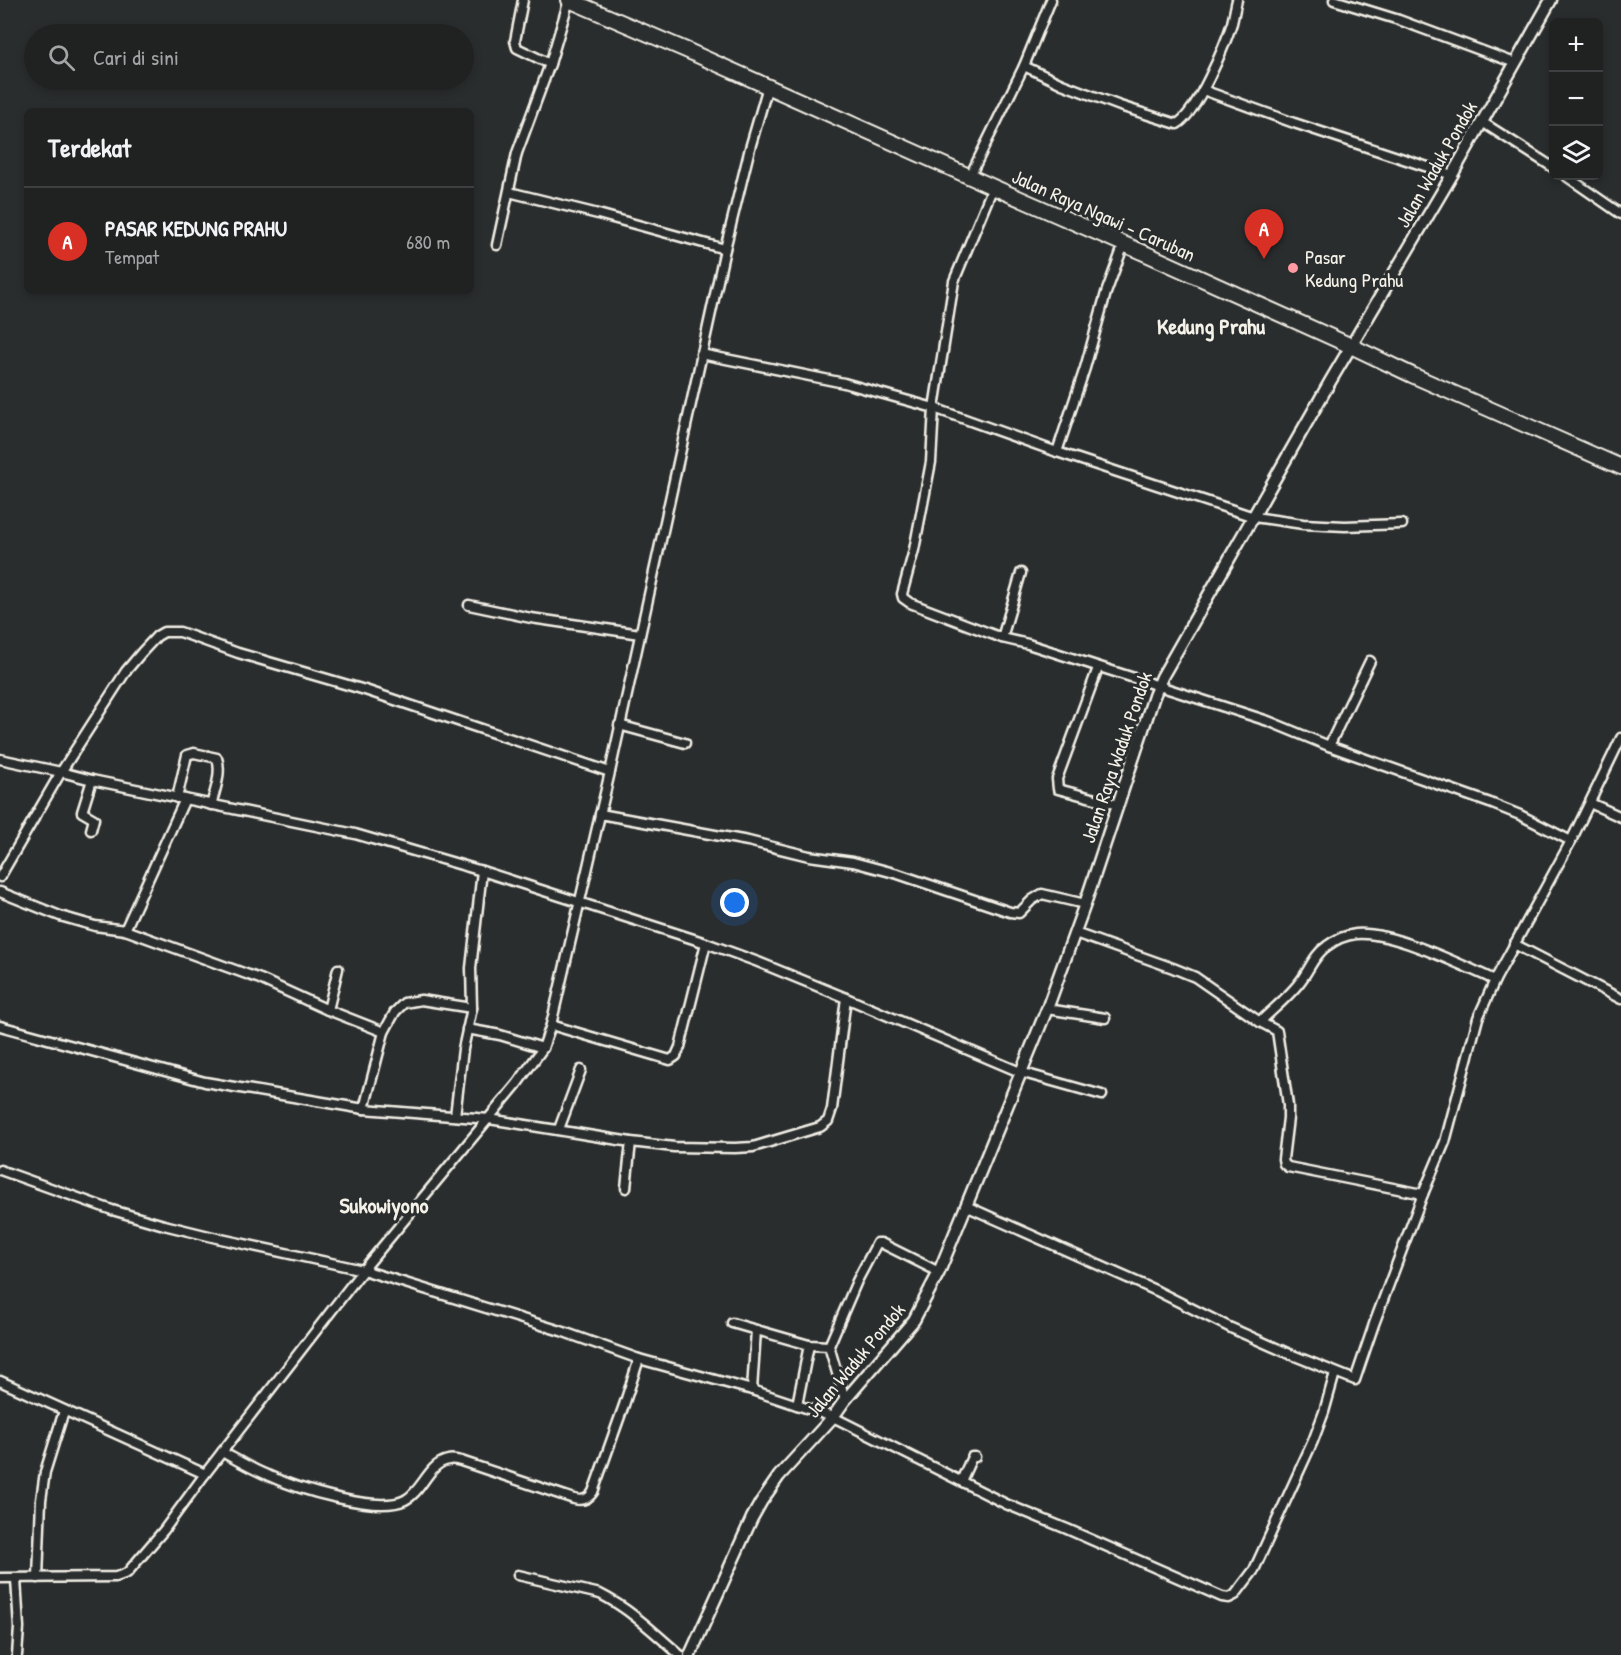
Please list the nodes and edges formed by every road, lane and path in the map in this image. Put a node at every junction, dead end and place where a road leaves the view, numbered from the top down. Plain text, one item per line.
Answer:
1 (523, 0) edge
2 (569, 0) edge
3 (1051, 0) edge
4 (1237, 0) edge
5 (1334, 0) edge
6 (1551, 0) edge
7 (1515, 63) junction
8 (550, 64) junction
9 (1024, 66) junction
10 (768, 86) junction
11 (1203, 90) junction
12 (1482, 122) junction
13 (1549, 165) edge
14 (1452, 175) junction
15 (970, 176) junction
16 (1572, 180) edge
17 (993, 187) junction
18 (509, 192) junction
19 (1621, 214) edge
20 (1124, 244) junction
21 (497, 245) dead end
22 (725, 249) junction
23 (1351, 346) junction
24 (701, 354) junction
25 (934, 408) junction
26 (1057, 452) junction
27 (1621, 467) edge
28 (1254, 517) junction
29 (1402, 524) dead end
30 (1021, 573) dead end
31 (469, 605) dead end
32 (640, 634) junction
33 (1002, 638) junction
34 (1370, 661) dead end
35 (1098, 668) junction
36 (1158, 687) junction
37 (619, 725) junction
38 (1621, 738) edge
39 (685, 743) dead end
40 (1329, 746) junction
41 (0, 759) edge
42 (61, 772) junction
43 (610, 772) junction
44 (92, 780) junction
45 (181, 798) junction
46 (1590, 803) junction
47 (212, 805) junction
48 (1118, 805) junction
49 (600, 814) junction
50 (1621, 817) edge
51 (91, 830) dead end
52 (1571, 841) junction
53 (482, 871) junction
54 (0, 877) edge
55 (0, 892) edge
56 (579, 903) junction
57 (1085, 904) junction
58 (125, 930) junction
59 (1075, 933) junction
60 (706, 943) junction
61 (1514, 944) junction
62 (338, 969) dead end
63 (1495, 980) junction
64 (846, 998) junction
65 (1621, 999) edge
66 (472, 1008) junction
67 (1047, 1009) junction
68 (328, 1010) junction
69 (1105, 1018) dead end
70 (1260, 1022) junction
71 (551, 1025) junction
72 (0, 1026) edge
73 (467, 1029) junction
74 (384, 1032) junction
75 (543, 1048) junction
76 (581, 1070) dead end
77 (1020, 1071) junction
78 (1102, 1095) dead end
79 (364, 1108) junction
80 (455, 1116) junction
81 (489, 1119) junction
82 (559, 1129) junction
83 (632, 1142) junction
84 (0, 1170) edge
85 (626, 1188) dead end
86 (1423, 1194) junction
87 (966, 1206) junction
88 (363, 1269) junction
89 (939, 1272) junction
90 (732, 1323) dead end
91 (756, 1330) junction
92 (809, 1345) junction
93 (829, 1346) junction
94 (639, 1359) junction
95 (1335, 1373) junction
96 (0, 1381) edge
97 (752, 1390) junction
98 (845, 1400) junction
99 (797, 1405) junction
100 (64, 1411) junction
101 (833, 1417) junction
102 (222, 1452) junction
103 (975, 1457) dead end
104 (205, 1474) junction
105 (961, 1481) junction
106 (518, 1575) dead end
107 (0, 1578) edge
108 (38, 1578) junction
109 (16, 1579) junction
110 (17, 1655) edge
111 (680, 1655) edge
112 (690, 1655) edge

1 - 8 street
2 - 8 street
2 - 10 highway, Jalan Raya Ngawi - Caruban
3 - 9 street
4 - 11 street
5 - 7 street
6 - 7 street, Jalan Waduk Pondok
7 - 12 street, Jalan Waduk Pondok
8 - 18 street
9 - 11 street
9 - 15 street
10 - 15 highway, Jalan Raya Ngawi - Caruban
10 - 22 street
11 - 14 street
12 - 13 street
12 - 14 street, Jalan Waduk Pondok
14 - 23 street, Jalan Waduk Pondok
15 - 17 highway, Jalan Raya Ngawi - Caruban
16 - 19 street
17 - 20 highway, Jalan Raya Ngawi - Caruban
17 - 25 street
18 - 21 street
18 - 22 street
20 - 23 highway, Jalan Raya Ngawi - Caruban
20 - 26 street
22 - 24 street
23 - 27 highway, Jalan Raya Ngawi - Caruban
23 - 28 street, Jalan Raya Waduk Pondok
24 - 25 street
24 - 32 street
25 - 26 street
25 - 33 street
26 - 28 street
28 - 29 street
28 - 36 street, Jalan Raya Waduk Pondok
30 - 33 street
31 - 32 street
32 - 37 street
33 - 35 street
34 - 40 street
35 - 36 street
35 - 48 street
36 - 40 street
36 - 48 street, Jalan Raya Waduk Pondok
37 - 39 street
37 - 43 street
38 - 46 street
40 - 52 street
41 - 42 street
42 - 43 street
42 - 44 street
42 - 54 street
43 - 49 street
44 - 45 street
44 - 51 street
45 - 47 street
45 - 47 street
45 - 58 street
46 - 50 street
46 - 52 street
47 - 53 street
48 - 57 street, Jalan Raya Waduk Pondok
49 - 56 street
49 - 57 street
52 - 61 street
53 - 56 street
53 - 66 street
55 - 58 street
56 - 60 street
56 - 71 street
57 - 59 street, Jalan Raya Waduk Pondok
58 - 68 street
59 - 67 street, Jalan Raya Waduk Pondok
59 - 70 street
60 - 64 street
60 - 71 street
61 - 63 street
61 - 65 street
62 - 68 street
63 - 70 street
63 - 86 street
64 - 77 street
64 - 83 street
66 - 73 street
66 - 74 street
67 - 69 street
67 - 77 street, Jalan Raya Waduk Pondok
68 - 74 street
70 - 86 street
71 - 75 street
72 - 79 street
73 - 75 street
73 - 80 street
74 - 79 street
75 - 81 street
76 - 82 street
77 - 78 street
77 - 87 street, Jalan Waduk Pondok
79 - 80 street
80 - 81 street
81 - 82 street
81 - 88 street
82 - 83 street
83 - 85 street
84 - 88 street
86 - 95 street
87 - 89 street, Jalan Waduk Pondok
87 - 95 street
88 - 94 street
88 - 102 street
89 - 93 street
89 - 98 street, Jalan Waduk Pondok
90 - 91 street
91 - 92 street
91 - 97 street
92 - 93 street
92 - 99 street
93 - 98 street
94 - 97 street
94 - 102 street
95 - 105 street
96 - 100 street
97 - 99 street
98 - 101 street, Jalan Waduk Pondok
99 - 101 street
100 - 104 street
100 - 108 street
101 - 105 street
101 - 112 street, Jalan Waduk Pondok
102 - 104 street
103 - 105 street
104 - 108 street
106 - 111 street
107 - 109 street
108 - 109 street
109 - 110 street

